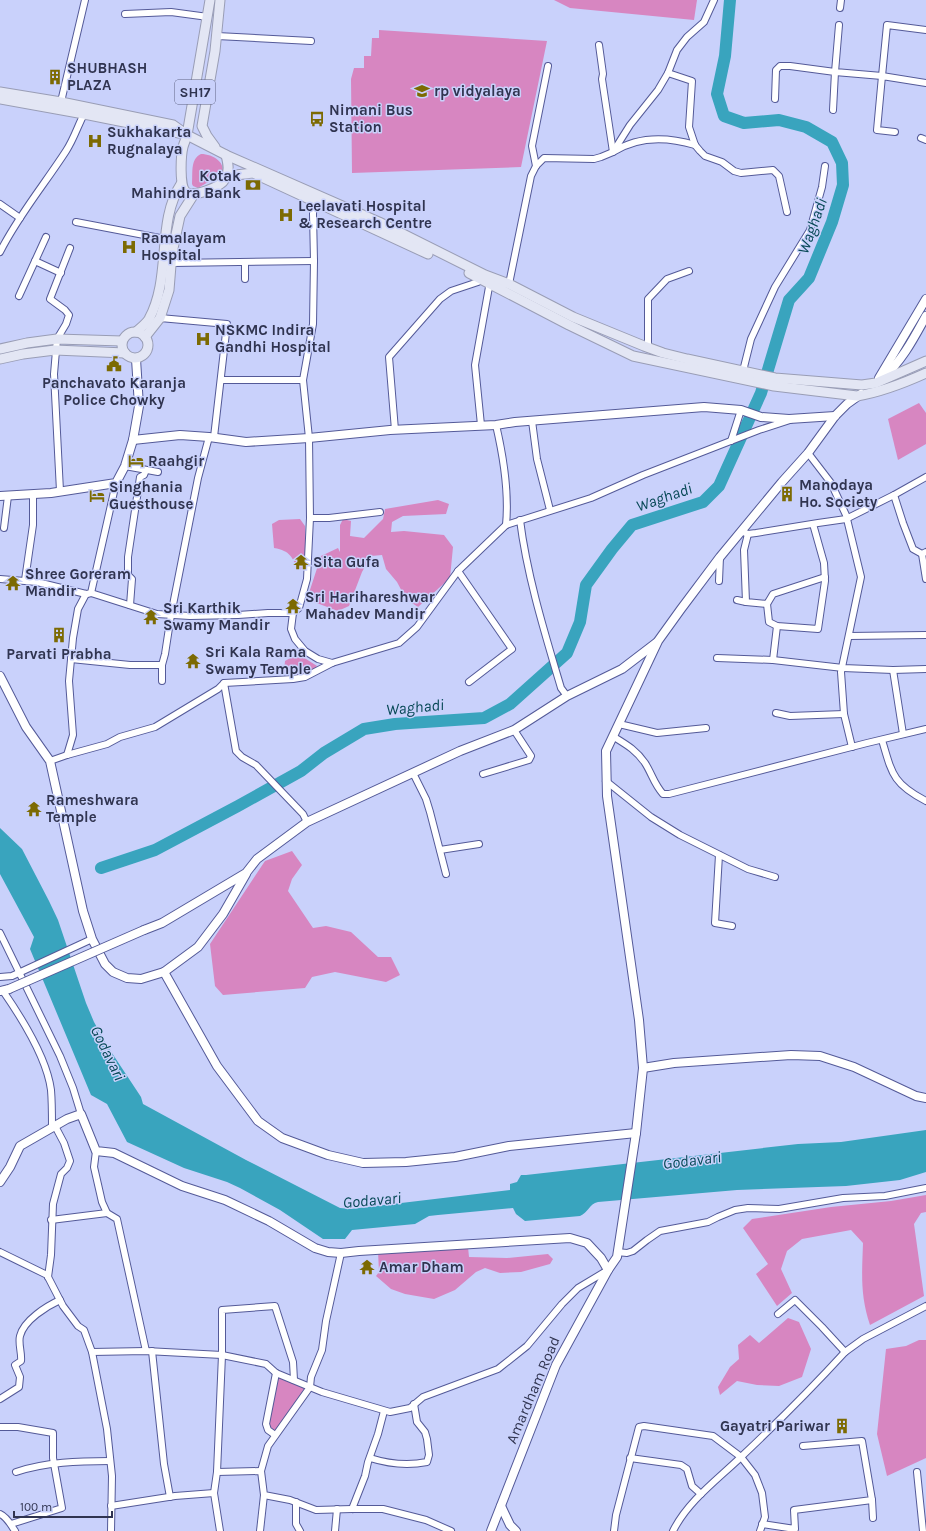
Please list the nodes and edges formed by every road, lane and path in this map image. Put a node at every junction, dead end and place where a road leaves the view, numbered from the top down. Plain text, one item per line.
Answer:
1 (85, 0) edge
2 (210, 0) edge
3 (220, 0) edge
4 (714, 0) edge
5 (841, 0) edge
6 (840, 8) dead end
7 (125, 14) dead end
8 (208, 17) junction
9 (839, 25) dead end
10 (926, 30) edge
11 (217, 36) junction
12 (311, 41) dead end
13 (599, 44) dead end
14 (548, 66) dead end
15 (835, 72) junction
16 (668, 73) junction
17 (882, 76) junction
18 (926, 83) edge
19 (0, 92) edge
20 (0, 99) edge
21 (775, 99) dead end
22 (60, 106) junction
23 (833, 110) dead end
24 (87, 111) junction
25 (895, 132) dead end
26 (187, 135) junction
27 (695, 145) junction
28 (216, 149) junction
29 (614, 152) junction
30 (226, 155) junction
31 (536, 166) junction
32 (825, 166) dead end
33 (227, 176) junction
34 (181, 184) junction
35 (194, 194) junction
36 (314, 201) junction
37 (0, 204) edge
38 (787, 212) dead end
39 (20, 218) junction
40 (76, 222) dead end
41 (46, 237) dead end
42 (165, 239) junction
43 (70, 248) dead end
44 (0, 252) edge
45 (35, 261) junction
46 (314, 261) junction
47 (245, 262) junction
48 (172, 263) junction
49 (689, 271) dead end
50 (61, 273) junction
51 (245, 279) dead end
52 (487, 279) junction
53 (509, 284) junction
54 (19, 296) dead end
55 (926, 298) edge
56 (926, 316) edge
57 (160, 318) junction
58 (136, 332) junction
59 (145, 337) junction
60 (57, 338) junction
61 (122, 341) junction
62 (648, 348) junction
63 (0, 349) edge
64 (55, 350) junction
65 (125, 353) junction
66 (0, 359) edge
67 (136, 359) junction
68 (926, 361) edge
69 (746, 374) junction
70 (926, 374) edge
71 (221, 380) junction
72 (303, 380) junction
73 (775, 382) junction
74 (876, 383) junction
75 (857, 396) junction
76 (741, 410) junction
77 (835, 416) junction
78 (795, 419) junction
79 (532, 421) junction
80 (481, 425) junction
81 (496, 425) junction
82 (395, 430) junction
83 (211, 437) junction
84 (309, 438) junction
85 (133, 440) junction
86 (733, 440) junction
87 (808, 453) junction
88 (125, 466) junction
89 (146, 470) junction
90 (158, 472) dead end
91 (926, 477) edge
92 (116, 483) junction
93 (60, 492) junction
94 (33, 494) junction
95 (894, 495) junction
96 (4, 496) edge
97 (550, 510) junction
98 (380, 512) dead end
99 (310, 518) junction
100 (846, 519) junction
101 (520, 520) junction
102 (813, 524) junction
103 (506, 525) junction
104 (4, 528) dead end
105 (744, 533) junction
106 (924, 553) edge
107 (720, 557) junction
108 (458, 571) junction
109 (825, 577) junction
110 (0, 579) edge
111 (926, 579) edge
112 (25, 580) junction
113 (719, 581) dead end
114 (88, 594) junction
115 (738, 600) dead end
116 (746, 602) junction
117 (766, 604) junction
118 (130, 605) junction
119 (293, 614) junction
120 (171, 615) junction
121 (777, 626) junction
122 (849, 636) junction
123 (926, 636) edge
124 (658, 641) junction
125 (717, 658) dead end
126 (71, 659) junction
127 (773, 660) junction
128 (332, 663) junction
129 (162, 665) junction
130 (843, 668) junction
131 (926, 669) edge
132 (893, 670) junction
133 (0, 676) edge
134 (162, 681) dead end
135 (469, 682) dead end
136 (224, 683) junction
137 (567, 696) junction
138 (776, 713) dead end
139 (844, 714) junction
140 (619, 724) junction
141 (706, 728) dead end
142 (926, 729) edge
143 (514, 730) junction
144 (903, 734) junction
145 (614, 737) junction
146 (882, 740) junction
147 (852, 747) junction
148 (67, 755) junction
149 (50, 762) junction
150 (413, 773) junction
151 (483, 774) dead end
152 (606, 781) junction
153 (926, 801) edge
154 (306, 822) junction
155 (479, 844) dead end
156 (440, 850) junction
157 (719, 855) junction
158 (246, 873) junction
159 (446, 874) dead end
160 (775, 877) dead end
161 (732, 926) dead end
162 (0, 933) edge
163 (92, 939) junction
164 (19, 972) junction
165 (164, 972) junction
166 (0, 977) edge
167 (4, 990) edge
168 (643, 1068) junction
169 (926, 1098) edge
170 (81, 1114) junction
171 (54, 1126) junction
172 (636, 1133) junction
173 (96, 1151) junction
174 (0, 1182) edge
175 (926, 1188) edge
176 (107, 1213) junction
177 (51, 1220) junction
178 (0, 1252) edge
179 (617, 1252) junction
180 (341, 1253) junction
181 (608, 1270) junction
182 (48, 1277) junction
183 (60, 1300) junction
184 (926, 1306) edge
185 (778, 1314) dead end
186 (149, 1351) junction
187 (92, 1352) junction
188 (845, 1352) junction
189 (222, 1355) junction
190 (276, 1373) junction
191 (294, 1380) junction
192 (310, 1387) junction
193 (0, 1399) edge
194 (414, 1404) junction
195 (384, 1411) junction
196 (0, 1427) edge
197 (275, 1435) junction
198 (803, 1446) dead end
199 (741, 1457) junction
200 (370, 1458) junction
201 (630, 1458) junction
202 (110, 1461) junction
203 (54, 1464) junction
204 (261, 1471) junction
205 (16, 1472) dead end
206 (217, 1472) junction
207 (917, 1472) dead end
208 (214, 1493) junction
209 (701, 1494) junction
210 (264, 1495) junction
211 (170, 1497) junction
212 (872, 1500) junction
213 (296, 1502) junction
214 (111, 1506) junction
215 (501, 1506) junction
216 (352, 1508) junction
217 (337, 1509) junction
218 (0, 1514) edge
219 (873, 1518) dead end
220 (11, 1524) junction
221 (762, 1524) junction
222 (15, 1531) edge
223 (111, 1531) edge
224 (220, 1531) edge
225 (260, 1531) edge
226 (300, 1531) edge
227 (335, 1531) edge
228 (451, 1531) edge
229 (491, 1531) edge
230 (516, 1531) edge
231 (614, 1531) edge
232 (673, 1531) edge
233 (760, 1531) edge
234 (923, 1531) edge

1 - 22 street
2 - 8 main road, SH17
3 - 11 main road
4 - 16 street
5 - 6 street
7 - 8 street
8 - 26 main road, SH17
9 - 15 street
10 - 17 street
11 - 12 street
11 - 28 main road
13 - 29 street
14 - 31 street
15 - 17 street
15 - 21 street
15 - 23 street
16 - 27 street
16 - 29 street
17 - 18 street
17 - 25 street
19 - 22 main road
20 - 22 main road
22 - 24 main road
24 - 26 main road
24 - 39 street
26 - 28 main road
26 - 34 main road, SH17
27 - 29 street
27 - 38 street
28 - 30 main road
29 - 31 street
30 - 33 main road
30 - 52 main road
31 - 53 street
32 - 69 street
33 - 35 main road
33 - 36 main road
34 - 35 main road
34 - 42 main road
35 - 48 main road
36 - 46 street
36 - 52 main road
37 - 39 street
39 - 44 street
40 - 42 street
41 - 45 street
42 - 58 main road
43 - 50 street
45 - 50 street
45 - 54 street
46 - 47 street
46 - 72 street
47 - 48 street
47 - 51 street
48 - 57 main road
49 - 62 street
50 - 60 street
52 - 53 main road
52 - 69 main road
52 - 80 street
52 - 82 street
53 - 62 main road
55 - 74 street
56 - 74 street
57 - 59 main road
57 - 71 street
58 - 59 main road
58 - 61 main road
59 - 67 main road
60 - 61 main road
60 - 63 main road
60 - 64 street
61 - 65 main road
62 - 69 main road
64 - 65 main road
64 - 66 main road
64 - 93 street
65 - 67 main road
67 - 85 street
68 - 74 main road
69 - 73 main road
70 - 75 main road
71 - 72 street
71 - 83 street
72 - 84 street
73 - 74 main road
73 - 75 main road
74 - 75 street
75 - 77 street
76 - 78 street
76 - 79 street
76 - 86 street
77 - 78 street
77 - 87 street
78 - 86 street
79 - 81 street
79 - 97 street
80 - 81 street
80 - 82 street
81 - 103 street
82 - 84 street
83 - 84 street
83 - 85 street
83 - 120 street
84 - 99 street
85 - 88 street
86 - 97 street
87 - 100 street
87 - 105 street
88 - 89 street
88 - 92 street
89 - 90 street
89 - 118 street
91 - 95 street
92 - 93 street
92 - 114 street
93 - 94 street
94 - 96 street
94 - 112 street
95 - 100 street
95 - 106 street
96 - 104 street
97 - 101 street
98 - 99 street
99 - 119 street
100 - 102 street
100 - 122 street
101 - 103 street
101 - 137 street
102 - 105 street
102 - 109 street
103 - 108 street
105 - 107 street
105 - 116 street
106 - 111 street
107 - 113 street
107 - 124 street
108 - 128 street
108 - 135 street
109 - 117 street
109 - 121 street
110 - 112 street
112 - 114 street
114 - 118 street
114 - 126 street
115 - 116 street
116 - 117 street
117 - 121 street
118 - 120 street
119 - 120 street
119 - 128 street
120 - 129 street
121 - 127 street
122 - 123 street
122 - 130 street
124 - 137 street
124 - 140 street, Amardham Road
125 - 127 street
126 - 129 street
126 - 148 street
127 - 130 street
128 - 136 street
129 - 134 street
130 - 132 street
130 - 139 street
131 - 132 street
132 - 144 street
133 - 149 street
136 - 148 street
136 - 154 street
137 - 143 street
138 - 139 street
139 - 147 street
140 - 141 street
140 - 145 street, Amardham Road
142 - 144 street
143 - 150 street
143 - 151 street
144 - 146 street
145 - 147 street
145 - 152 street, Amardham Road
146 - 147 street
146 - 153 street
148 - 149 street
149 - 163 street
150 - 154 street
150 - 156 street
152 - 157 street
152 - 168 street, Amardham Road
154 - 158 street
155 - 156 street
156 - 159 street
157 - 160 street
157 - 161 street
158 - 165 street
158 - 167 street, bridge
162 - 164 street
163 - 164 street
163 - 165 street
164 - 166 street
164 - 170 street
165 - 172 street
167 - 171 street
168 - 169 street
168 - 172 street, Amardham Road
170 - 171 street
170 - 173 street
171 - 174 street
171 - 177 street
172 - 179 street, Amardham Road
173 - 176 street
173 - 180 street
175 - 179 street
176 - 177 street
176 - 186 street
177 - 182 street
178 - 182 street
179 - 181 street, Amardham Road
180 - 181 street
180 - 192 street
181 - 194 street
181 - 215 street, Amardham Road
182 - 183 street
183 - 187 street
183 - 193 street
184 - 188 street
185 - 188 street
186 - 187 street
186 - 189 street
186 - 211 street
187 - 202 street
188 - 199 street
189 - 190 street
189 - 191 street
189 - 206 street
190 - 191 street
190 - 197 street
191 - 192 street
192 - 195 street
192 - 197 street
194 - 195 street
194 - 200 street
195 - 200 street
196 - 203 street
197 - 204 street
198 - 212 street
199 - 201 street
199 - 209 street
199 - 221 street
200 - 216 street
201 - 209 street
201 - 231 street
202 - 203 street
202 - 214 street
203 - 205 street
203 - 220 street
204 - 206 street
204 - 210 street
206 - 208 street
207 - 234 street
208 - 211 street
208 - 224 street
209 - 232 street
210 - 213 street
210 - 225 street
211 - 214 street
212 - 219 street
212 - 221 street
213 - 217 street
213 - 226 street
214 - 223 street
215 - 229 street, Amardham Road
215 - 230 street
216 - 217 street
216 - 228 street
217 - 227 street
218 - 220 street
220 - 222 street
221 - 233 street

